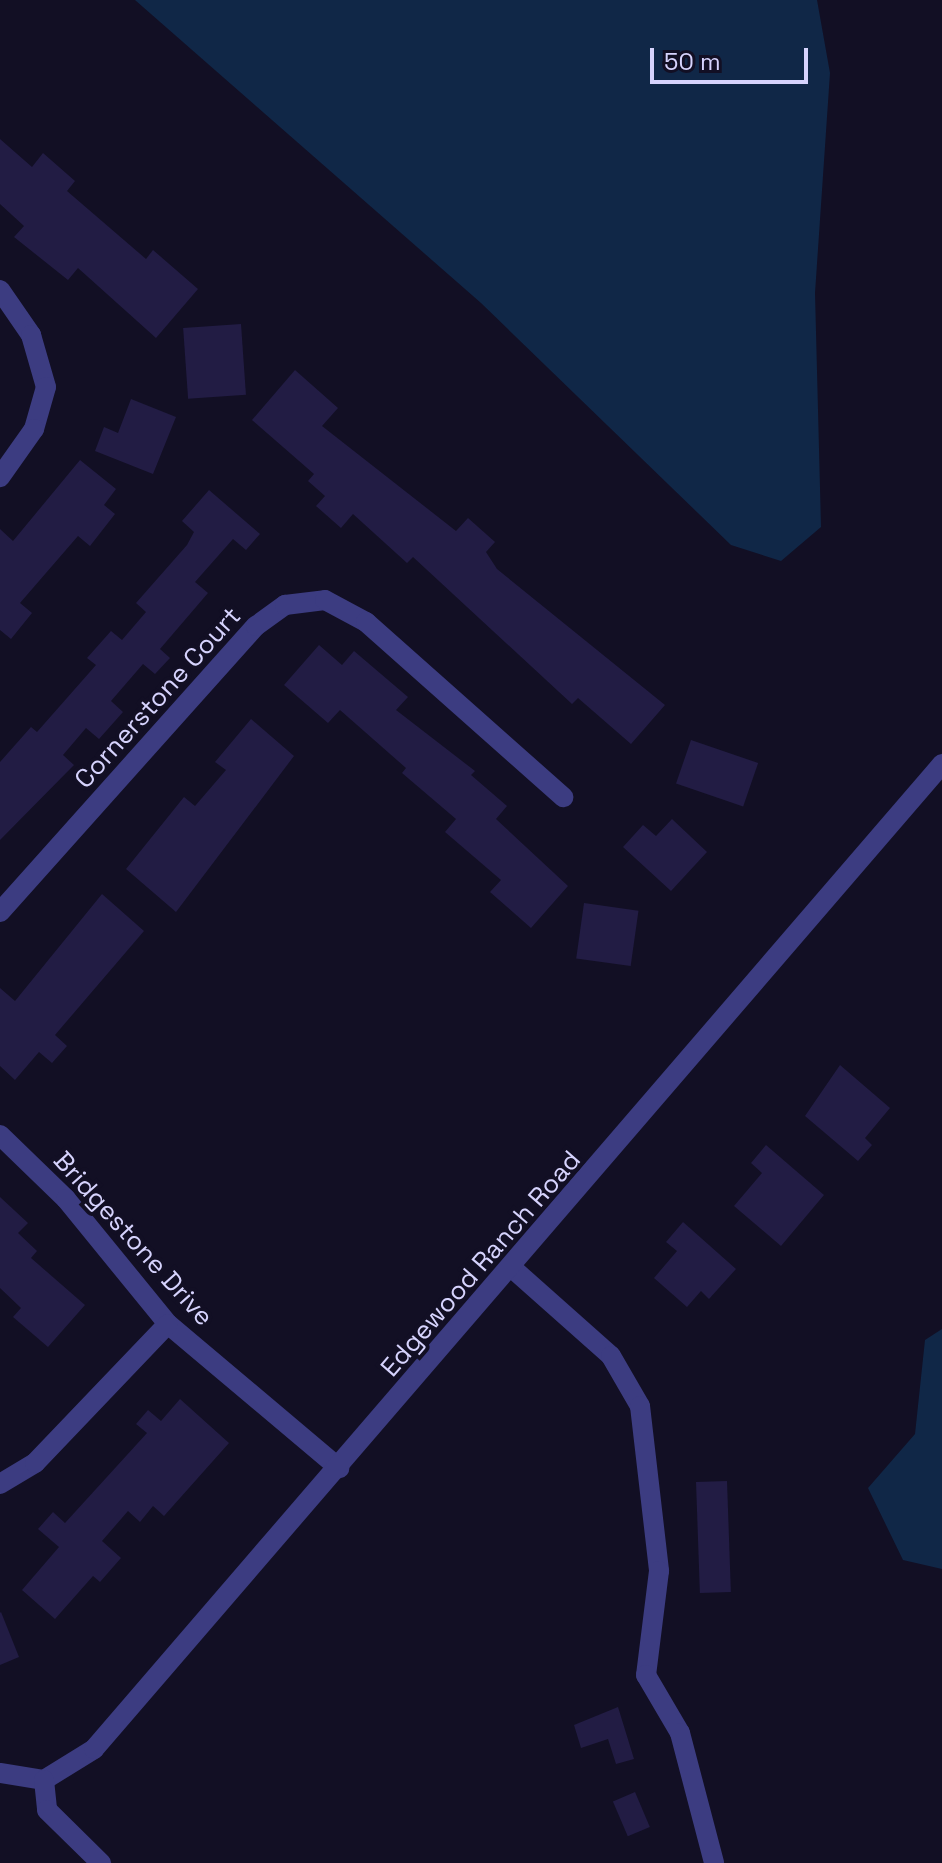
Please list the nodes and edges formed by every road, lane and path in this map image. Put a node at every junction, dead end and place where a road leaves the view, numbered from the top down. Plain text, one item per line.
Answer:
1 (0, 290) edge
2 (0, 477) edge
3 (942, 764) edge
4 (563, 797) dead end
5 (0, 912) edge
6 (0, 1135) edge
7 (512, 1268) junction
8 (168, 1324) junction
9 (339, 1468) junction
10 (0, 1484) edge
11 (0, 1773) edge
12 (44, 1780) junction
13 (101, 1863) edge
14 (714, 1863) edge

1 - 2 street
3 - 7 street, Edgewood Ranch Road
4 - 5 street, Cornerstone Court
6 - 8 street, Bridgestone Drive
7 - 9 street, Edgewood Ranch Road
7 - 14 street
8 - 9 street, Bridgestone Drive
8 - 10 street
9 - 12 street, Edgewood Ranch Road
11 - 12 street
12 - 13 street

